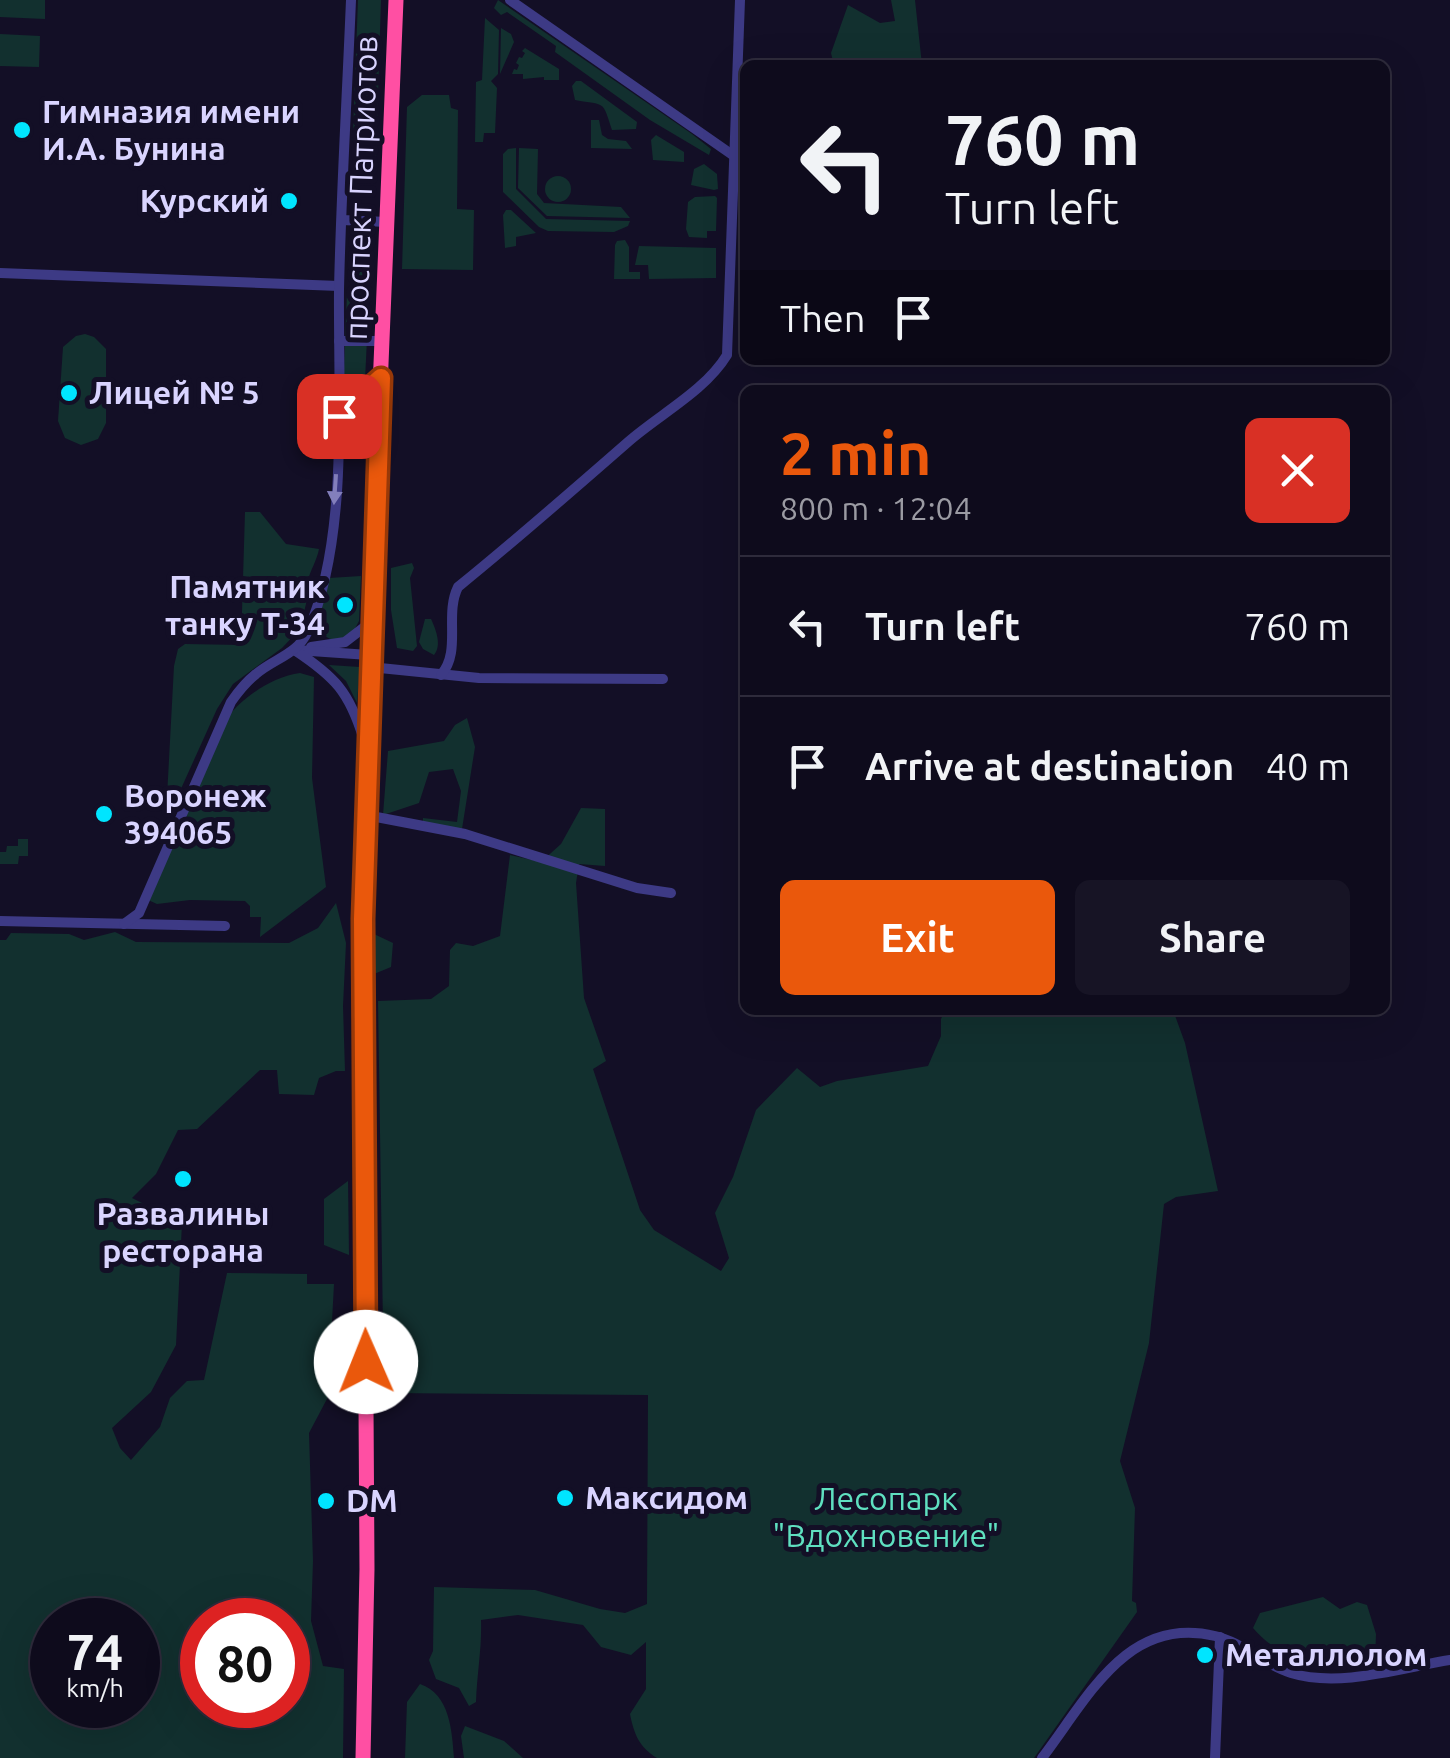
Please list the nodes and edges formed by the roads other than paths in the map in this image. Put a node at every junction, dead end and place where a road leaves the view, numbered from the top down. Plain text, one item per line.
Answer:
1 (352, 0) edge
2 (396, 0) edge
3 (510, 0) edge
4 (740, 0) edge
5 (734, 156) junction
6 (342, 220) junction
7 (387, 222) junction
8 (0, 272) edge
9 (340, 286) junction
10 (382, 340) junction
11 (339, 341) junction
12 (381, 378) junction
13 (339, 416) junction
14 (371, 622) junction
15 (296, 650) junction
16 (370, 655) junction
17 (442, 675) junction
18 (664, 679) dead end
19 (366, 749) junction
20 (366, 815) junction
21 (671, 893) dead end
22 (0, 921) edge
23 (124, 924) junction
24 (225, 926) dead end
25 (1220, 1636) junction
26 (1450, 1660) edge
27 (363, 1758) edge
28 (1042, 1758) edge
29 (1215, 1758) edge

1 - 6 street, проспект Патриотов
2 - 7 highway, проспект Патриотов
3 - 5 street
4 - 5 street
5 - 17 street
6 - 7 street
6 - 9 street, проспект Патриотов
7 - 10 highway, проспект Патриотов
8 - 9 street
9 - 11 street, проспект Патриотов
10 - 11 street
10 - 12 highway, проспект Патриотов
11 - 13 street, проспект Патриотов
12 - 13 street
12 - 14 highway, проспект Патриотов
13 -> 15 street, проспект Патриотов
14 - 15 street
14 - 16 highway, проспект Патриотов
15 - 16 street
15 - 19 street
15 - 23 street
16 - 17 street
16 - 19 highway, проспект Патриотов
17 - 18 street
19 - 20 highway, проспект Патриотов
20 - 21 street
20 - 27 highway, проспект Патриотов
22 - 23 street
23 - 24 street
25 - 26 street
25 - 28 street
25 - 29 street

